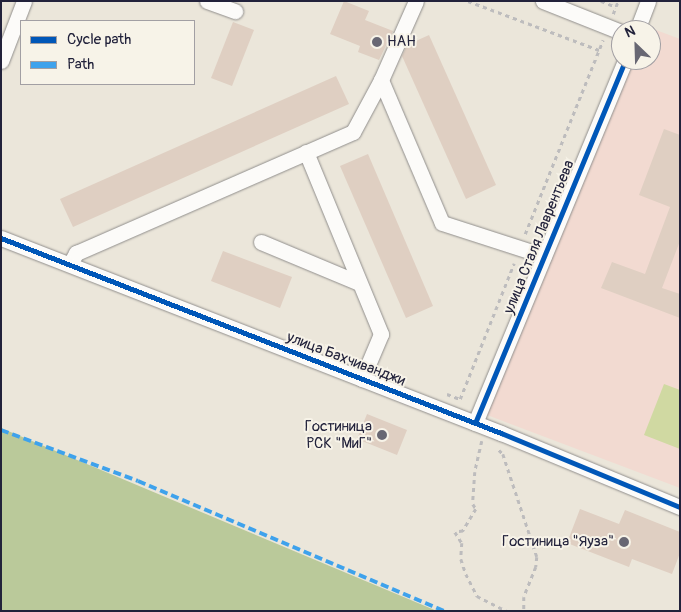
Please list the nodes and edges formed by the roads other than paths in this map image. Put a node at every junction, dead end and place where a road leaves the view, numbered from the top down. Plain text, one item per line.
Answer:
1 (24, 1) edge
2 (207, 1) edge
3 (416, 1) edge
4 (543, 1) edge
5 (648, 1) edge
6 (235, 11) dead end
7 (641, 20) edge
8 (611, 27) edge
9 (1, 61) edge
10 (621, 70) edge
11 (382, 80) junction
12 (306, 152) junction
13 (1, 238) edge
14 (261, 242) dead end
15 (544, 256) junction
16 (70, 264) junction
17 (359, 283) junction
18 (362, 379) junction
19 (475, 423) junction
20 (680, 507) edge

1 - 9 street
2 - 6 street
3 - 11 street
4 - 8 street
5 - 7 street
10 - 15 street, улица Сталя Лаврентьева
11 - 12 street
11 - 15 street
12 - 16 street
12 - 17 street
13 - 16 street, улица Бахчиванджи
14 - 17 street
15 - 19 street, улица Сталя Лаврентьева
16 - 18 street, улица Бахчиванджи
17 - 18 street
18 - 19 street, улица Бахчиванджи
19 - 20 street, улица Бахчиванджи

